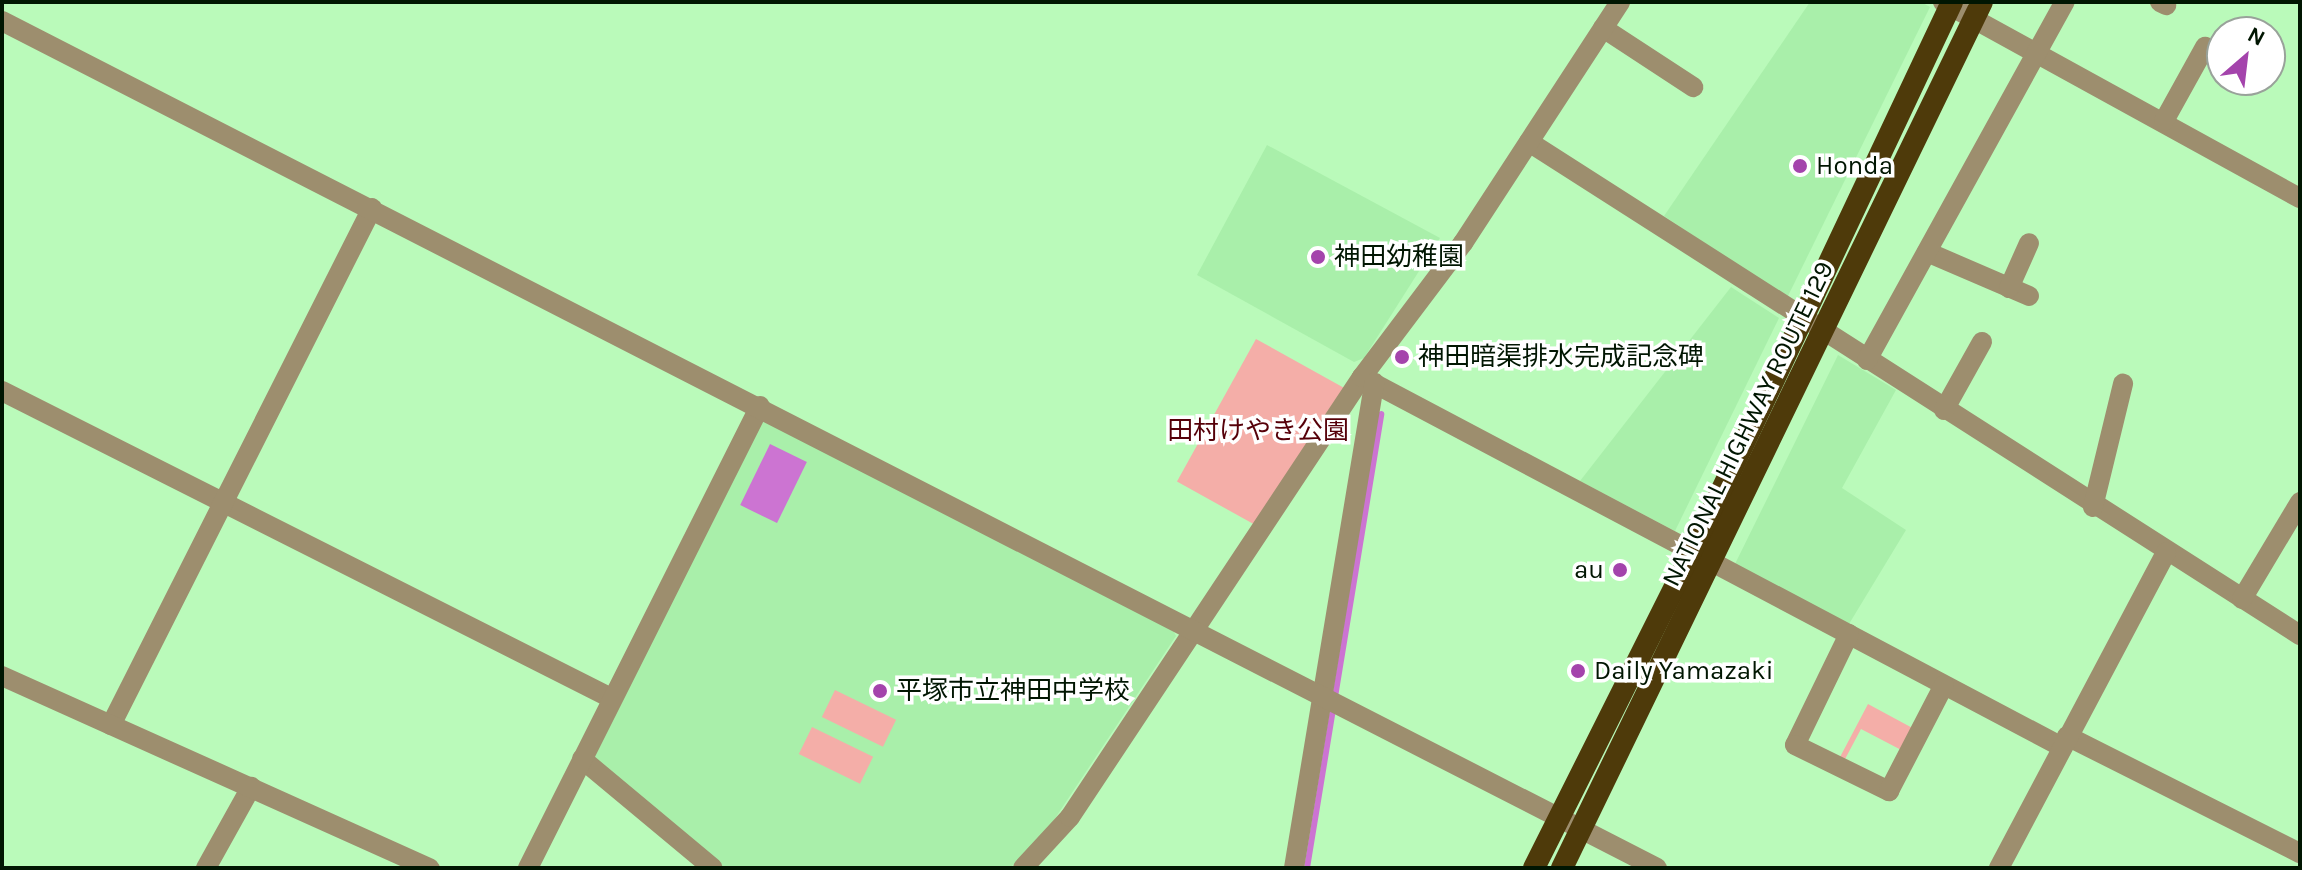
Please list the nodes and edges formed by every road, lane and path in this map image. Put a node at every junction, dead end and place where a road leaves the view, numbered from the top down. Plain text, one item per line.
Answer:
1 (1620, 2) edge
2 (2065, 2) edge
3 (1948, 3) edge
4 (1978, 10) edge
5 (2, 21) edge
6 (1603, 28) junction
7 (2205, 47) dead end
8 (2038, 51) junction
9 (1693, 87) dead end
10 (2164, 121) junction
11 (1529, 142) junction
12 (2300, 198) edge
13 (372, 208) junction
14 (2029, 243) dead end
15 (1927, 252) junction
16 (2009, 288) junction
17 (2029, 296) dead end
18 (1803, 320) junction
19 (1823, 332) junction
20 (1982, 342) dead end
21 (1867, 360) junction
22 (1368, 380) junction
23 (2123, 384) dead end
24 (2, 391) edge
25 (760, 406) junction
26 (1944, 410) junction
27 (221, 502) junction
28 (2300, 502) edge
29 (2093, 507) junction
30 (1693, 551) junction
31 (2166, 553) junction
32 (1714, 562) junction
33 (2242, 599) junction
34 (1194, 630) junction
35 (1849, 634) junction
36 (2300, 635) edge
37 (2, 676) edge
38 (1944, 685) junction
39 (1323, 696) junction
40 (611, 698) junction
41 (111, 725) junction
42 (2064, 741) junction
43 (582, 759) junction
44 (251, 787) junction
45 (1562, 818) junction
46 (1583, 829) junction
47 (2300, 853) edge
48 (206, 868) edge
49 (430, 868) edge
50 (528, 868) edge
51 (713, 868) edge
52 (1023, 868) edge
53 (1294, 868) edge
54 (1534, 868) edge
55 (1562, 868) edge
56 (1657, 868) edge
57 (1999, 868) edge

1 - 6 street
2 - 8 street
3 - 4 street
3 - 18 highway, NATIONAL HIGHWAY ROUTE 129
4 - 8 street
4 - 19 highway, NATIONAL HIGHWAY ROUTE 129
5 - 13 street
6 - 9 street
6 - 11 street
7 - 10 street
8 - 10 street
8 - 15 street
10 - 12 street
11 - 18 street
11 - 22 street
13 - 25 street
13 - 27 street
14 - 16 street
15 - 16 street
15 - 21 street
16 - 17 street
18 - 19 street
18 - 30 highway, NATIONAL HIGHWAY ROUTE 129
19 - 21 street
19 - 32 highway, NATIONAL HIGHWAY ROUTE 129
20 - 26 street
21 - 26 street
22 - 30 street
22 - 34 street
22 - 39 street
23 - 29 street
24 - 27 street
25 - 34 street
25 - 40 street
26 - 29 street
27 - 40 street
27 - 41 street
28 - 33 street
29 - 31 street
30 - 32 street
30 - 45 highway, NATIONAL HIGHWAY ROUTE 129
31 - 33 street
31 - 42 street
32 - 35 street
32 - 46 highway, NATIONAL HIGHWAY ROUTE 129
33 - 36 street
34 - 39 street
34 - 52 street
35 - 38 street
35 - 38 street
37 - 41 street
38 - 42 street
39 - 45 street
39 - 53 street
40 - 43 street
41 - 44 street
42 - 47 street
42 - 57 street
43 - 50 street
43 - 51 street
44 - 48 street
44 - 49 street
45 - 46 street
45 - 54 highway, NATIONAL HIGHWAY ROUTE 129
46 - 55 highway, NATIONAL HIGHWAY ROUTE 129
46 - 56 street

